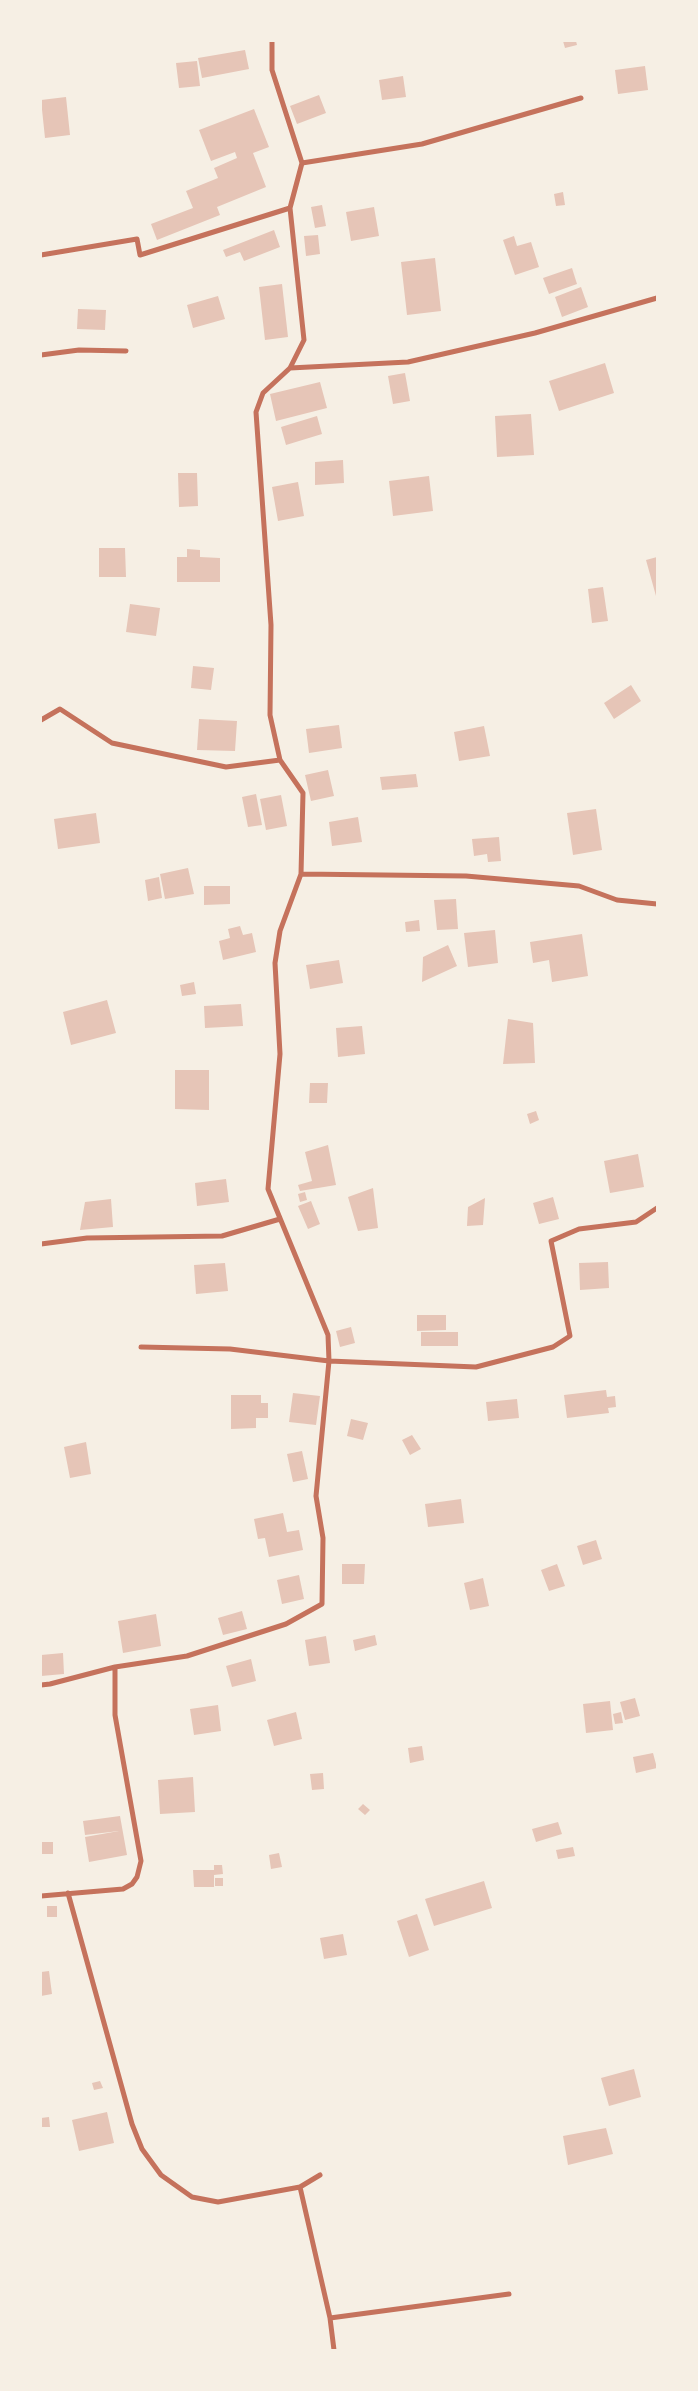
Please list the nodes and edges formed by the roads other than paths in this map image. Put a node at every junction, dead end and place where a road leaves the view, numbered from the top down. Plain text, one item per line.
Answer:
1 (272, 41) edge
2 (581, 98) dead end
3 (302, 164) junction
4 (290, 208) junction
5 (41, 255) edge
6 (657, 298) edge
7 (126, 351) dead end
8 (41, 355) edge
9 (290, 368) junction
10 (41, 720) edge
11 (280, 760) junction
12 (301, 874) junction
13 (657, 904) edge
14 (657, 1208) edge
15 (280, 1219) junction
16 (41, 1244) edge
17 (141, 1347) dead end
18 (329, 1361) junction
19 (115, 1667) junction
20 (41, 1685) edge
21 (68, 1893) junction
22 (41, 1896) edge
23 (320, 2175) dead end
24 (300, 2187) junction
25 (509, 2294) dead end
26 (330, 2318) junction
27 (334, 2350) edge

1 - 3 street
2 - 3 street
3 - 4 street
4 - 5 street
4 - 9 street
6 - 9 street
7 - 8 street
9 - 11 street
10 - 11 street
11 - 12 street
12 - 13 street
12 - 15 street
14 - 18 street
15 - 16 street
15 - 18 street
17 - 18 street
18 - 19 street
19 - 20 street
19 - 21 street
21 - 22 street
21 - 24 street
23 - 24 street
24 - 26 street
25 - 26 street
26 - 27 street

